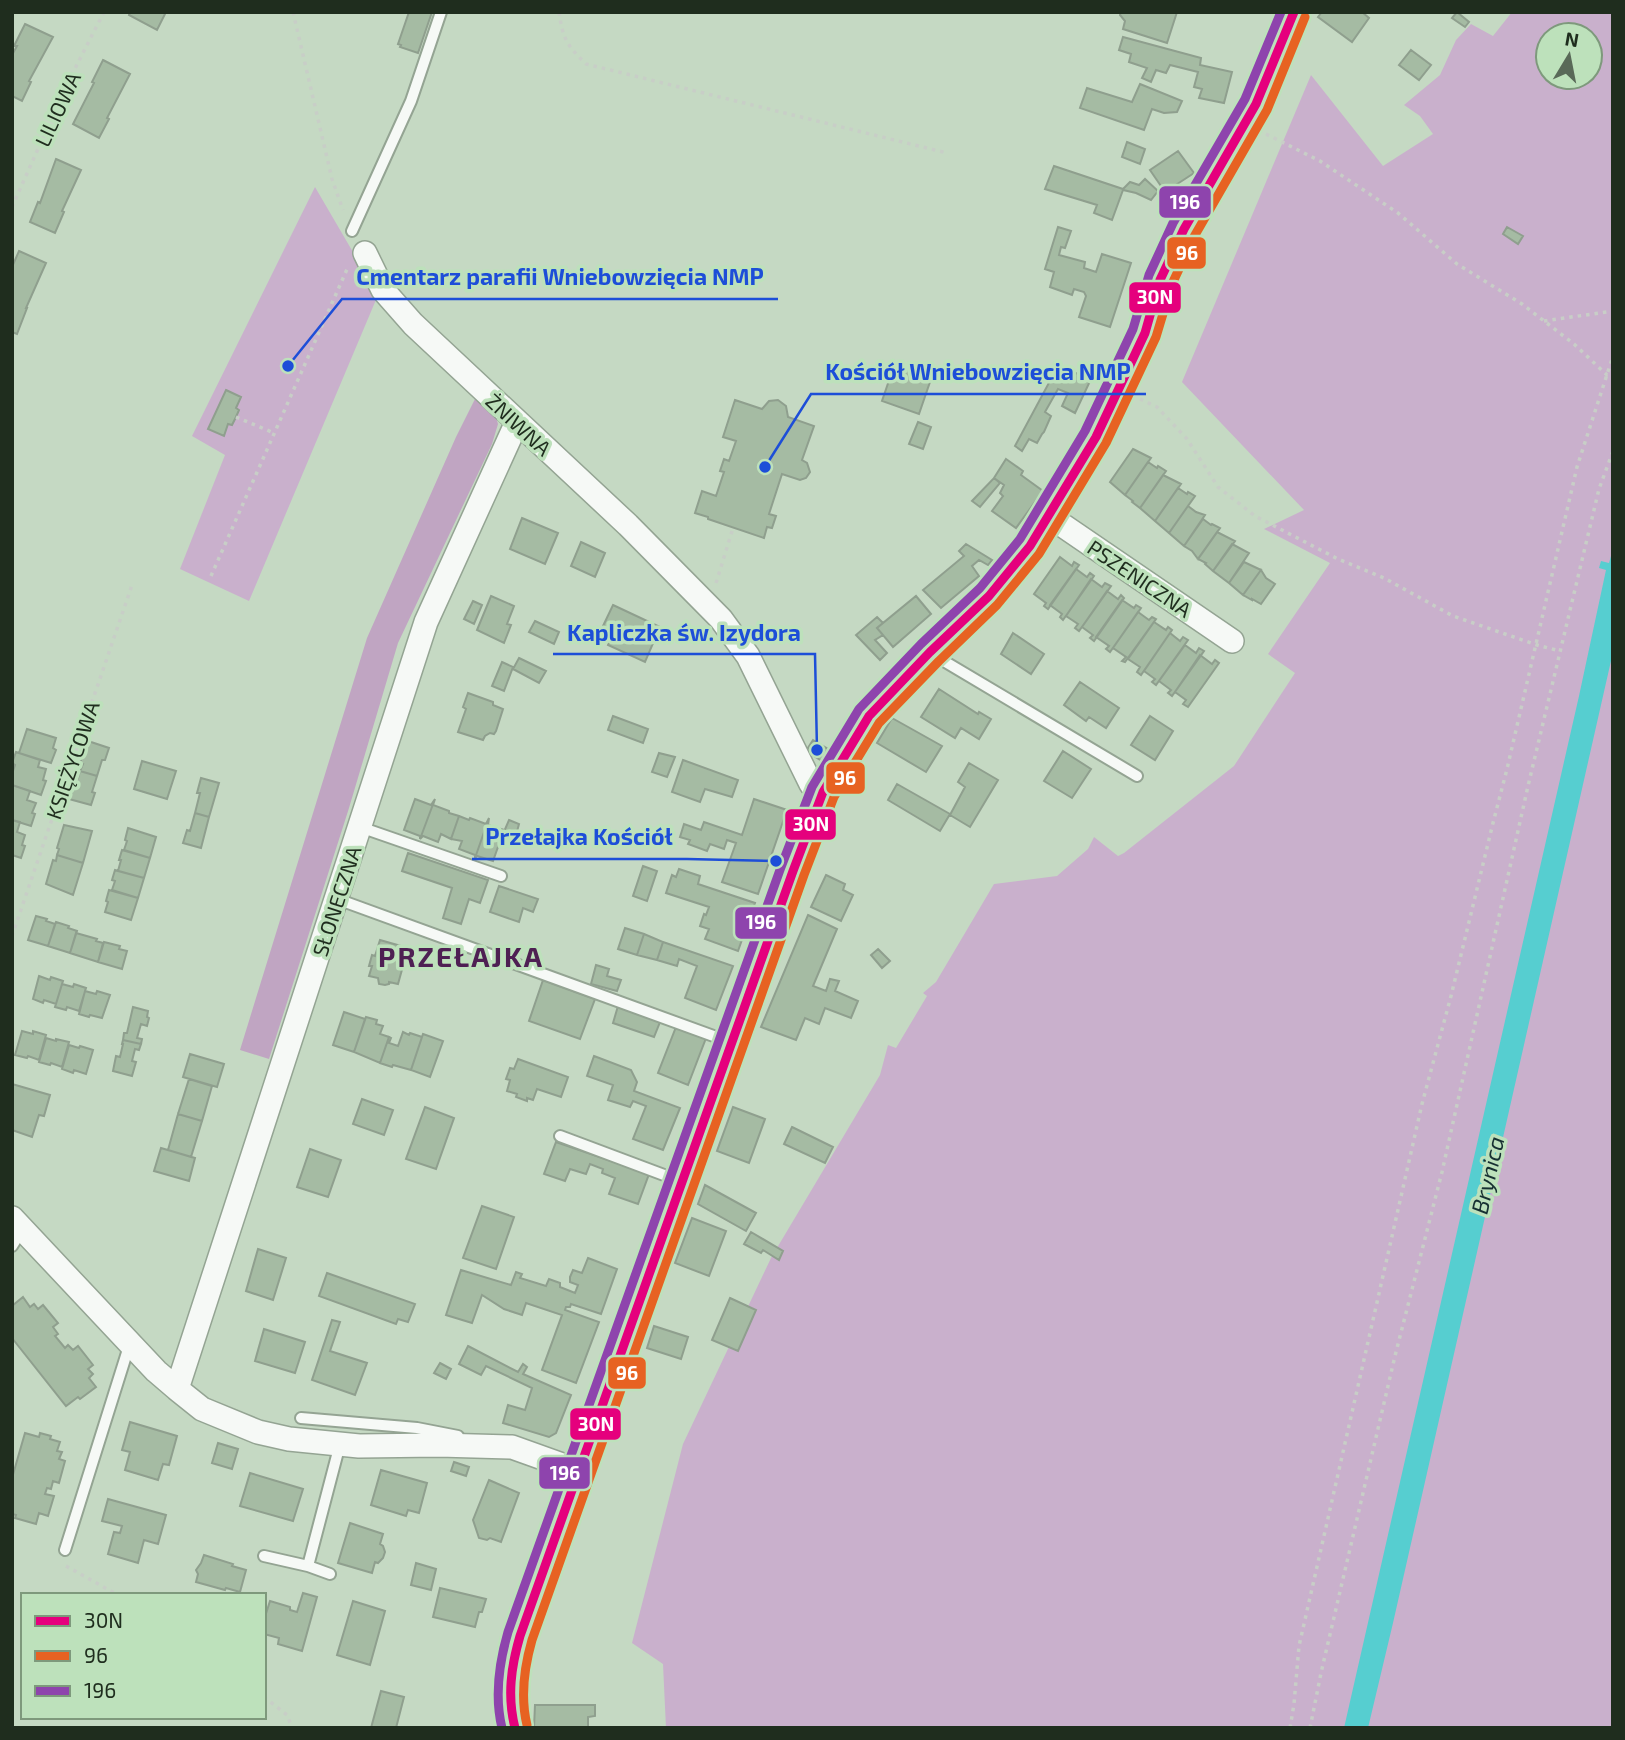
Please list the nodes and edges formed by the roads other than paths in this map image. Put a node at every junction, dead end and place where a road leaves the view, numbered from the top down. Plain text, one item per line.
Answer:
1 (441, 12) edge
2 (1294, 12) edge
3 (352, 231) road end
4 (365, 253) road end
5 (517, 422) junction
6 (1049, 516) junction
7 (1231, 641) dead end
8 (930, 652) junction
9 (1137, 776) dead end
10 (823, 792) junction
11 (360, 827) junction
12 (501, 876) dead end
13 (337, 899) junction
14 (733, 1043) junction
15 (560, 1136) dead end
16 (683, 1182) junction
17 (16, 1232) edge
18 (130, 1343) junction
19 (177, 1390) junction
20 (301, 1418) dead end
21 (340, 1444) junction
22 (512, 1447) junction
23 (579, 1471) junction
24 (65, 1550) road end
25 (264, 1556) dead end
26 (307, 1566) junction
27 (330, 1574) dead end
28 (515, 1728) edge

1 - 3 lane
2 - 6 street
4 - 5 street, ŻNIWNA
5 - 10 street, ŻNIWNA
5 - 11 street, SŁONECZNA
6 - 7 street, PSZENICZNA
6 - 8 street
8 - 9 lane
8 - 10 street
10 - 14 street
11 - 12 lane
11 - 13 street, SŁONECZNA
13 - 14 lane
13 - 19 street, SŁONECZNA
14 - 16 street
15 - 16 lane
16 - 23 street
17 - 18 street
18 - 19 street
18 - 24 lane
19 - 21 street
20 - 22 lane
21 - 22 street
21 - 26 lane
22 - 23 street
23 - 28 street
25 - 26 lane
26 - 27 lane

